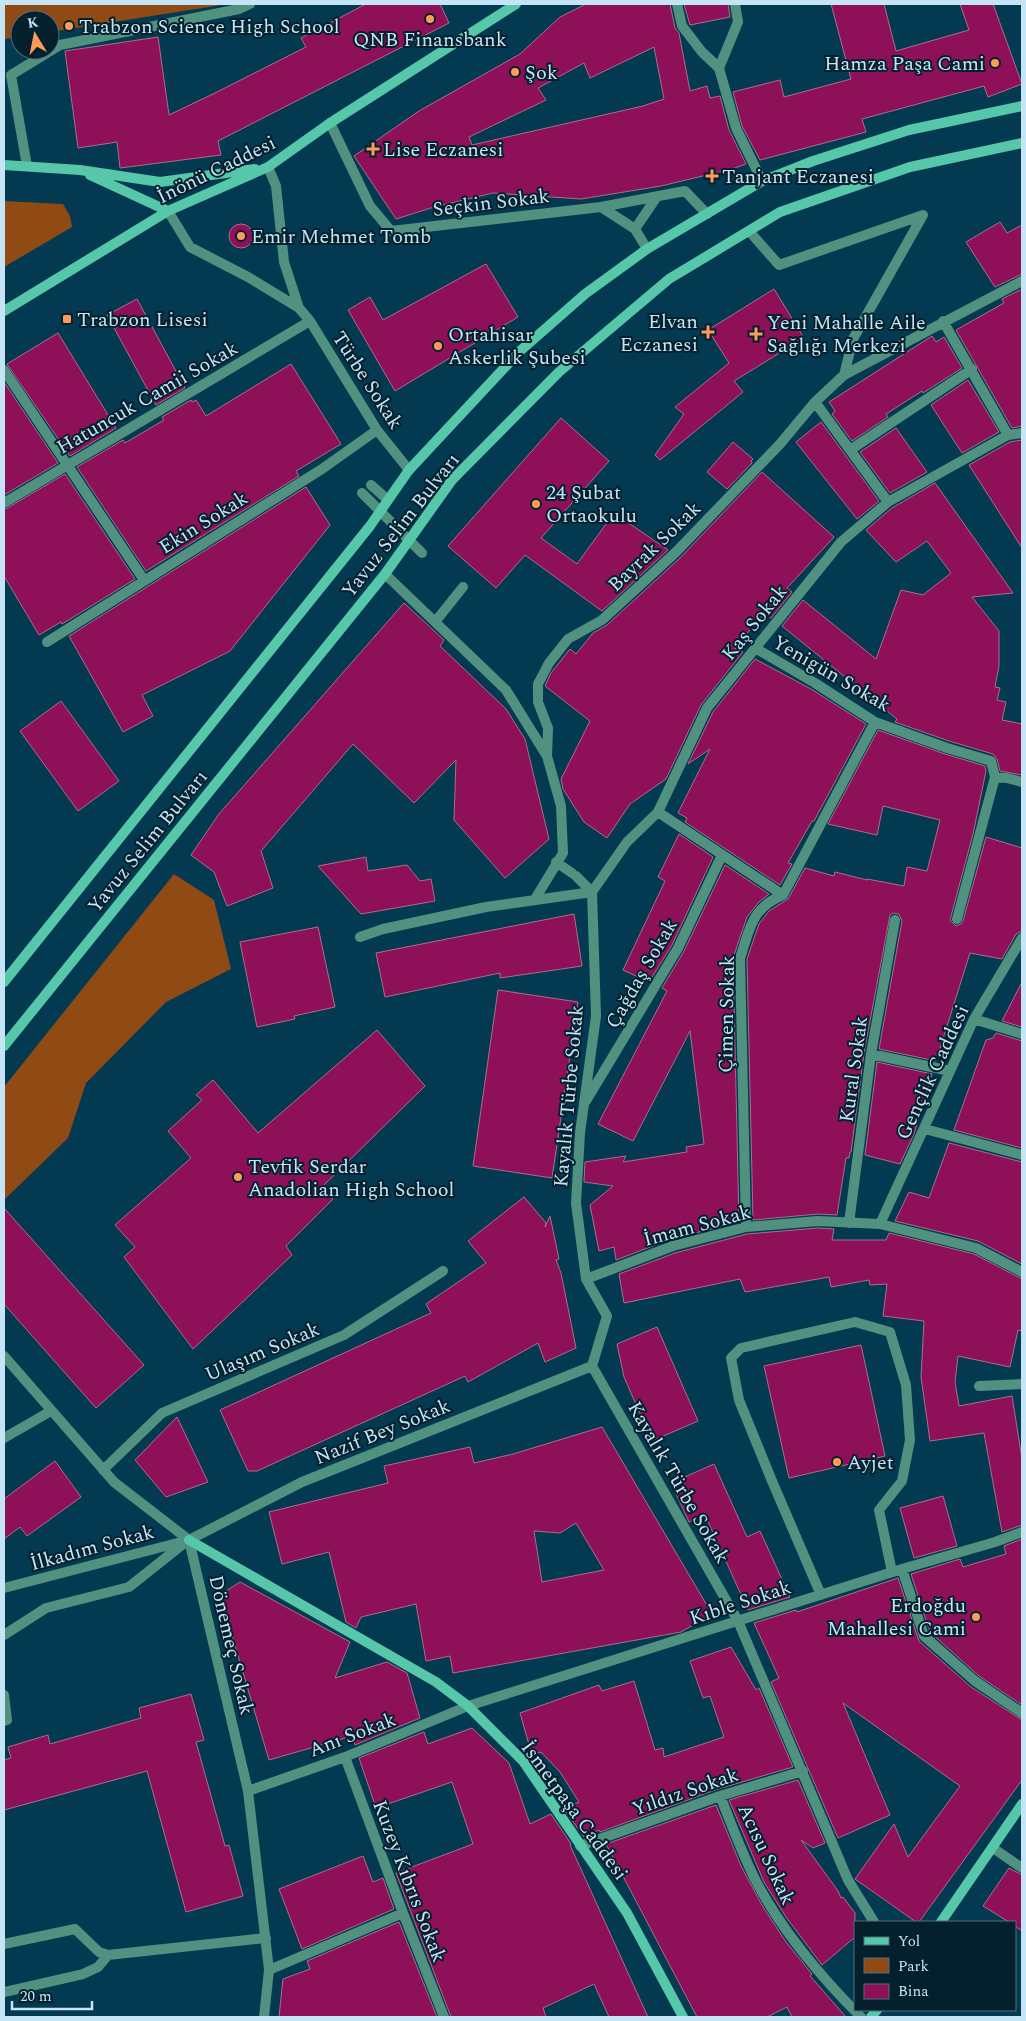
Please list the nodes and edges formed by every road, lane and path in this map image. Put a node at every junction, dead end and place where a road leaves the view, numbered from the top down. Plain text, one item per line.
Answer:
1 (250, 4) edge
2 (516, 4) edge
3 (677, 4) edge
4 (735, 4) edge
5 (503, 7) edge
6 (719, 68) junction
7 (1022, 106) edge
8 (330, 124) junction
9 (1022, 143) edge
10 (4, 165) edge
11 (27, 166) junction
12 (268, 167) junction
13 (80, 170) junction
14 (762, 181) junction
15 (656, 198) junction
16 (601, 207) junction
17 (168, 211) junction
18 (707, 214) junction
19 (635, 229) junction
20 (749, 231) junction
21 (647, 249) junction
22 (1022, 281) edge
23 (299, 308) junction
24 (4, 312) edge
25 (310, 321) junction
26 (942, 322) junction
27 (972, 369) junction
28 (4, 370) edge
29 (844, 375) junction
30 (815, 402) junction
31 (377, 430) junction
32 (1022, 433) edge
33 (1008, 435) junction
34 (850, 450) junction
35 (68, 464) junction
36 (409, 470) junction
37 (372, 485) dead end
38 (362, 492) dead end
39 (388, 500) junction
40 (888, 502) junction
41 (4, 503) edge
42 (422, 553) dead end
43 (386, 574) junction
44 (144, 580) junction
45 (462, 587) dead end
46 (435, 622) junction
47 (47, 642) dead end
48 (755, 648) junction
49 (875, 722) junction
50 (547, 756) junction
51 (995, 777) junction
52 (1022, 782) edge
53 (658, 812) junction
54 (722, 855) junction
55 (556, 862) junction
56 (592, 892) junction
57 (783, 895) junction
58 (535, 899) junction
59 (957, 919) dead end
60 (894, 920) dead end
61 (360, 936) dead end
62 (1022, 938) edge
63 (4, 982) edge
64 (974, 1019) junction
65 (1022, 1034) edge
66 (4, 1046) edge
67 (872, 1054) junction
68 (950, 1071) junction
69 (584, 1104) junction
70 (925, 1129) junction
71 (1022, 1155) edge
72 (849, 1223) junction
73 (880, 1224) junction
74 (746, 1227) junction
75 (443, 1270) dead end
76 (1022, 1272) edge
77 (586, 1279) junction
78 (4, 1356) edge
79 (592, 1366) junction
80 (1022, 1384) edge
81 (979, 1386) dead end
82 (51, 1411) junction
83 (4, 1438) edge
84 (103, 1470) junction
85 (1022, 1532) edge
86 (189, 1540) junction
87 (897, 1570) junction
88 (4, 1588) edge
89 (821, 1595) junction
90 (738, 1621) junction
91 (4, 1635) edge
92 (4, 1695) edge
93 (468, 1706) junction
94 (1022, 1714) edge
95 (4, 1720) edge
96 (344, 1757) junction
97 (802, 1771) junction
98 (248, 1791) junction
99 (720, 1796) junction
100 (1022, 1804) edge
101 (580, 1846) junction
102 (994, 1848) junction
103 (1022, 1868) edge
104 (403, 1913) junction
105 (873, 1921) edge
106 (942, 1921) edge
107 (266, 1938) junction
108 (4, 1944) edge
109 (108, 1955) junction
110 (269, 1970) junction
111 (4, 1992) edge
112 (854, 2010) edge
113 (264, 2017) edge
114 (444, 2017) edge
115 (683, 2017) edge

1 - 11 street
2 - 5 main road, İnönü Caddesi
3 - 6 street
4 - 6 street
5 - 8 main road, İnönü Caddesi
6 - 14 street
7 - 14 main road, Yavuz Selim Bulvarı
8 - 12 main road, İnönü Caddesi
8 - 16 street, Seçkin Sokak
9 - 20 main road, Yavuz Selim Bulvarı
10 - 11 main road
11 - 13 main road
12 - 13 main road
12 - 17 main road, İnönü Caddesi
12 - 23 street, Türbe Sokak
13 - 17 main road
14 - 18 main road, Yavuz Selim Bulvarı
15 - 16 street, Seçkin Sokak
15 - 18 street, Seçkin Sokak
15 - 19 street
16 - 19 street
17 - 23 street, Türbe Sokak
17 - 24 main road, İnönü Caddesi
18 - 21 main road, Yavuz Selim Bulvarı
19 - 21 street
20 - 29 street
20 - 43 main road, Yavuz Selim Bulvarı
21 - 36 main road, Yavuz Selim Bulvarı
22 - 26 street, Bayrak Sokak
23 - 25 street, Türbe Sokak
25 - 31 street, Türbe Sokak
25 - 35 street, Hatuncuk Camii Sokak
26 - 27 street
26 - 29 street, Bayrak Sokak
27 - 33 street
27 - 34 street
28 - 35 street
29 - 30 street, Bayrak Sokak
30 - 34 street
30 - 50 street, Bayrak Sokak
31 - 36 street, Türbe Sokak
31 - 44 street, Ekin Sokak
32 - 33 street
33 - 40 street, Kaş Sokak
34 - 40 street
35 - 41 street, Hatuncuk Camii Sokak
35 - 44 street
36 - 39 main road, Yavuz Selim Bulvarı
37 - 39 street
38 - 42 street
39 - 63 main road, Yavuz Selim Bulvarı
40 - 48 street, Kaş Sokak
43 - 46 street
43 - 66 main road, Yavuz Selim Bulvarı
44 - 47 street, Ekin Sokak
45 - 46 street
46 - 50 street
48 - 49 street, Yenigün Sokak
48 - 53 street, Kaş Sokak
49 - 51 street, Yenigün Sokak
49 - 57 street
50 - 55 street
51 - 52 street
51 - 59 street
53 - 54 street
53 - 56 street, Kaş Sokak
54 - 57 street
54 - 69 street, Çağdaş Sokak
55 - 56 street
55 - 58 street
56 - 58 street
56 - 69 street, Kayalık Türbe Sokak
57 - 74 street, Çimen Sokak
58 - 61 street
60 - 67 street, Kural Sokak
62 - 64 street, Gençlik Caddesi
64 - 65 street
64 - 68 street, Gençlik Caddesi
67 - 68 street
67 - 72 street, Kural Sokak
68 - 70 street, Gençlik Caddesi
69 - 77 street, Kayalık Türbe Sokak
70 - 71 street
70 - 73 street, Gençlik Caddesi
72 - 73 street, İmam Sokak
72 - 74 street, İmam Sokak
73 - 76 street, İmam Sokak
74 - 77 street, İmam Sokak
75 - 84 street, Ulaşım Sokak
77 - 79 street, Kayalık Türbe Sokak
78 - 82 street
79 - 86 street, Nazif Bey Sokak
79 - 90 street, Kayalık Türbe Sokak
80 - 81 street
82 - 83 street
82 - 84 street
84 - 86 street
85 - 87 street, Kıble Sokak
86 - 88 street, İlkadım Sokak
86 - 91 street
86 - 93 main road, İsmetpaşa Caddesi
86 - 98 street, Dönemeç Sokak
87 - 89 street, Kıble Sokak
87 - 89 street
87 - 94 street
89 - 90 street, Kıble Sokak
90 - 93 street, Kıble Sokak
90 - 97 street, Kayalık Türbe Sokak
92 - 95 street
93 - 96 street, Anı Sokak
93 - 101 main road, İsmetpaşa Caddesi
96 - 98 street, Anı Sokak
96 - 104 street, Kuzey Kıbrıs Sokak
97 - 99 street, Yıldız Sokak
97 - 105 street, Kayalık Türbe Sokak
98 - 107 street, Dönemeç Sokak
99 - 101 street, Yıldız Sokak
99 - 112 street, Acısu Sokak
100 - 102 main road
101 - 115 main road, İsmetpaşa Caddesi
102 - 103 street
102 - 106 main road
104 - 110 street
104 - 114 street, Kuzey Kıbrıs Sokak
107 - 109 street
107 - 110 street, Dönemeç Sokak
108 - 109 street
109 - 111 street
110 - 113 street, Dönemeç Sokak

